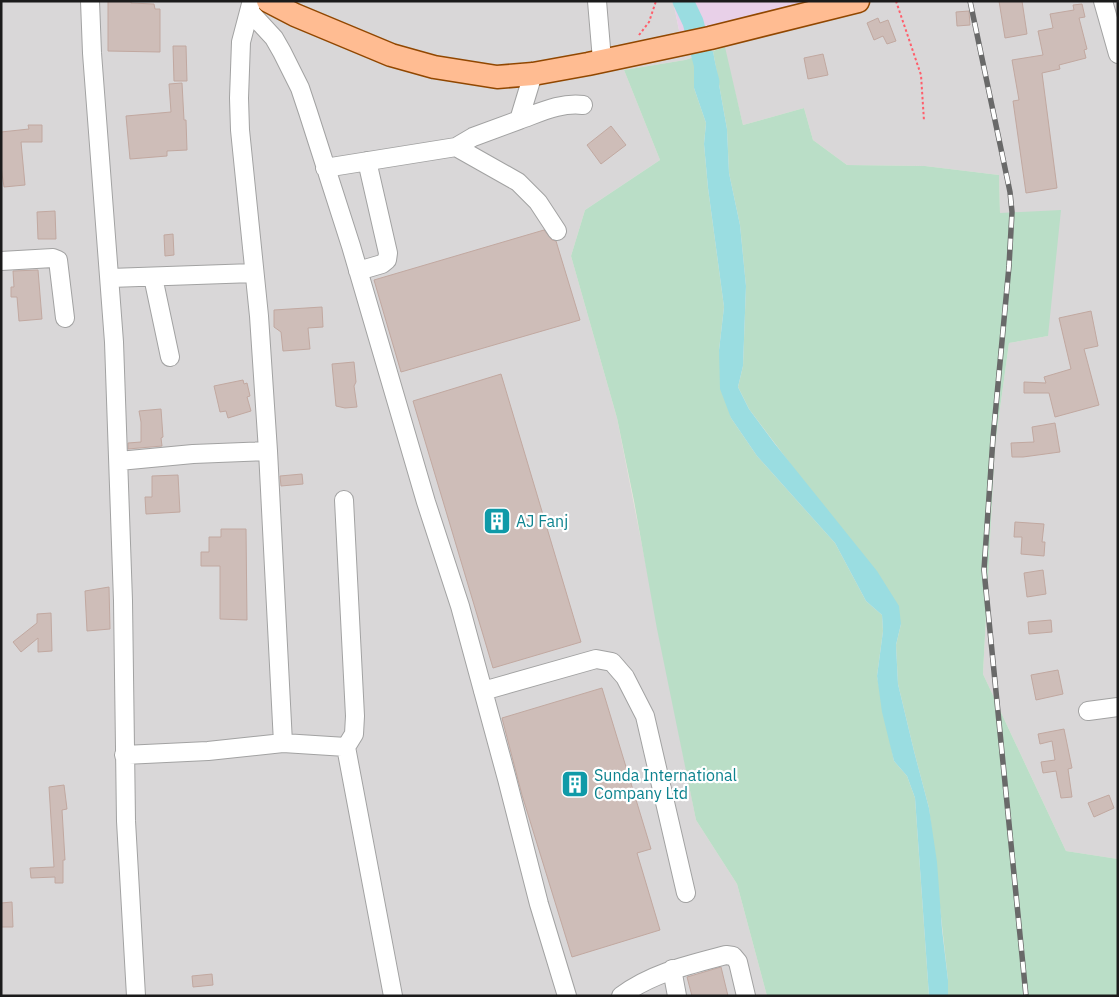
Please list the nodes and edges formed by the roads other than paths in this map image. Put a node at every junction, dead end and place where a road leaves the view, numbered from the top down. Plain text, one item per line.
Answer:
1 (90, 1) edge
2 (597, 1) edge
3 (858, 1) edge
4 (1103, 1) edge
5 (256, 5) edge
6 (813, 7) edge
7 (1118, 54) edge
8 (602, 60) junction
9 (534, 74) junction
10 (583, 105) dead end
11 (520, 120) junction
12 (456, 147) junction
13 (367, 161) junction
14 (325, 168) junction
15 (556, 231) dead end
16 (1, 261) edge
17 (358, 271) junction
18 (254, 273) junction
19 (153, 277) junction
20 (110, 278) junction
21 (65, 318) dead end
22 (170, 357) dead end
23 (268, 451) junction
24 (119, 461) junction
25 (344, 500) dead end
26 (483, 691) junction
27 (1118, 707) edge
28 (1088, 712) dead end
29 (282, 743) junction
30 (346, 747) junction
31 (124, 755) junction
32 (686, 893) dead end
33 (672, 969) junction
34 (136, 996) edge
35 (393, 996) edge
36 (567, 996) edge
37 (621, 996) edge
38 (677, 996) edge
39 (746, 996) edge

1 - 20 street
2 - 8 street
3 - 6 main road
4 - 7 street
5 - 9 main road
5 - 14 street
5 - 18 street
6 - 8 main road
8 - 9 main road
9 - 11 street
10 - 11 street
11 - 12 street
12 - 13 street
12 - 15 street
13 - 14 street
13 - 17 street
14 - 17 street
16 - 21 street
17 - 26 street
18 - 19 street
18 - 23 street
19 - 20 street
19 - 22 street
20 - 24 street
23 - 24 street
23 - 29 street
24 - 31 street
25 - 30 street
26 - 32 street
26 - 36 street
27 - 28 street
29 - 30 street
29 - 31 street
30 - 35 street
31 - 34 street
33 - 37 street
33 - 38 street
33 - 39 street

